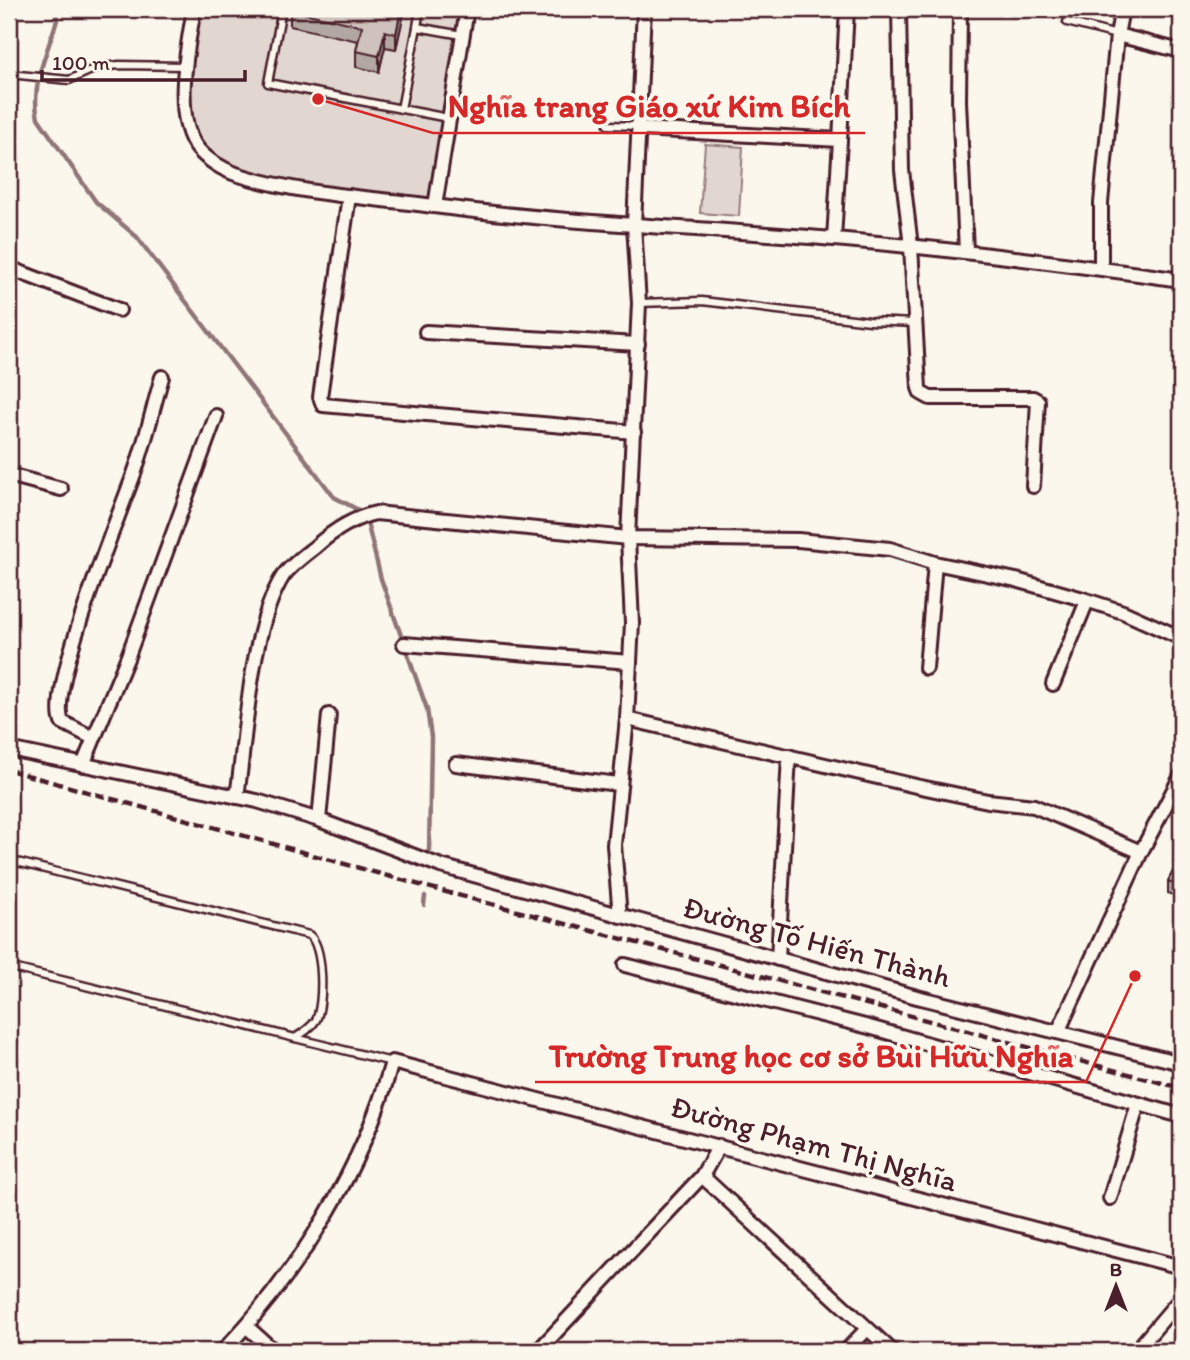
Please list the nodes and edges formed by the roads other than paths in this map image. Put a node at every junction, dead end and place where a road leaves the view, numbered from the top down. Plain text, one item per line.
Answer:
1 (194, 9) edge
2 (282, 9) edge
3 (420, 9) edge
4 (467, 9) edge
5 (644, 9) edge
6 (847, 9) edge
7 (899, 9) edge
8 (960, 9) edge
9 (1122, 9) edge
10 (1067, 22) dead end
11 (417, 27) junction
12 (462, 35) junction
13 (1117, 35) junction
14 (1181, 51) edge
15 (186, 66) junction
16 (9, 74) edge
17 (401, 109) junction
18 (448, 118) junction
19 (608, 125) dead end
20 (641, 127) junction
21 (840, 140) junction
22 (349, 196) junction
23 (435, 206) junction
24 (635, 225) junction
25 (834, 239) junction
26 (911, 246) junction
27 (966, 251) junction
28 (1101, 267) junction
29 (9, 268) edge
30 (1181, 280) edge
31 (639, 303) junction
32 (119, 310) dead end
33 (915, 323) junction
34 (426, 332) dead end
35 (638, 344) junction
36 (162, 377) dead end
37 (216, 416) dead end
38 (634, 432) junction
39 (9, 475) edge
40 (1033, 486) dead end
41 (61, 488) dead end
42 (628, 538) junction
43 (935, 563) junction
44 (1087, 601) junction
45 (1181, 638) edge
46 (404, 644) dead end
47 (630, 663) junction
48 (926, 668) dead end
49 (1053, 684) dead end
50 (329, 715) dead end
51 (627, 719) junction
52 (93, 738) junction
53 (9, 749) edge
54 (789, 756) junction
55 (456, 764) dead end
56 (83, 765) junction
57 (1181, 776) edge
58 (618, 784) junction
59 (237, 797) junction
60 (319, 820) junction
61 (1141, 852) junction
62 (9, 860) edge
63 (621, 916) junction
64 (778, 959) junction
65 (625, 965) dead end
66 (9, 967) edge
67 (1058, 1032) junction
68 (295, 1038) junction
69 (392, 1062) junction
70 (1181, 1063) edge
71 (1138, 1104) junction
72 (1181, 1116) edge
73 (719, 1146) junction
74 (702, 1176) junction
75 (1110, 1198) dead end
76 (1181, 1266) edge
77 (1181, 1298) edge
78 (246, 1326) junction
79 (867, 1329) junction
80 (223, 1351) edge
81 (274, 1351) edge
82 (538, 1351) edge
83 (846, 1351) edge
84 (892, 1351) edge
85 (1136, 1351) edge

1 - 15 street
2 - 17 lane
3 - 11 lane
4 - 12 street
5 - 20 street
6 - 21 street
7 - 26 street
8 - 27 street
9 - 13 street
10 - 13 lane
11 - 12 lane
11 - 17 lane
12 - 18 street
13 - 14 street
13 - 28 street
15 - 16 lane
15 - 22 street
17 - 18 lane
18 - 23 street
19 - 20 lane
20 - 21 street
20 - 24 street
21 - 25 street
22 - 23 street
22 - 38 street
23 - 24 street
24 - 25 street
24 - 31 street
25 - 26 street
26 - 27 street
26 - 33 street
27 - 28 street
28 - 30 street
29 - 32 street
31 - 33 lane
31 - 35 street
33 - 40 street
34 - 35 street
35 - 38 street
36 - 52 street
37 - 52 street
38 - 42 street
39 - 41 street
42 - 43 street
42 - 47 street
42 - 59 street
43 - 44 street
43 - 48 street
44 - 45 street
44 - 49 street
46 - 47 street
47 - 51 street
50 - 60 street
51 - 54 street
51 - 58 street
52 - 56 street
53 - 56 street, Đường Tố Hiến Thành
54 - 61 street
54 - 64 street
55 - 58 street
56 - 59 street, Đường Tố Hiến Thành
57 - 61 street
58 - 63 street
59 - 60 street, Đường Tố Hiến Thành
60 - 63 street, Đường Tố Hiến Thành
61 - 67 street
62 - 68 lane
63 - 64 street, Đường Tố Hiến Thành
64 - 67 street, Đường Tố Hiến Thành
65 - 71 street
66 - 68 lane
67 - 70 street, Đường Tố Hiến Thành
68 - 69 lane
69 - 73 street, Đường Phạm Thị Nghĩa
69 - 78 street
71 - 72 street
71 - 75 street
73 - 74 street
73 - 76 street, Đường Phạm Thị Nghĩa
74 - 79 street
74 - 82 street
77 - 85 street
78 - 80 street
78 - 81 street
79 - 83 street
79 - 84 street

